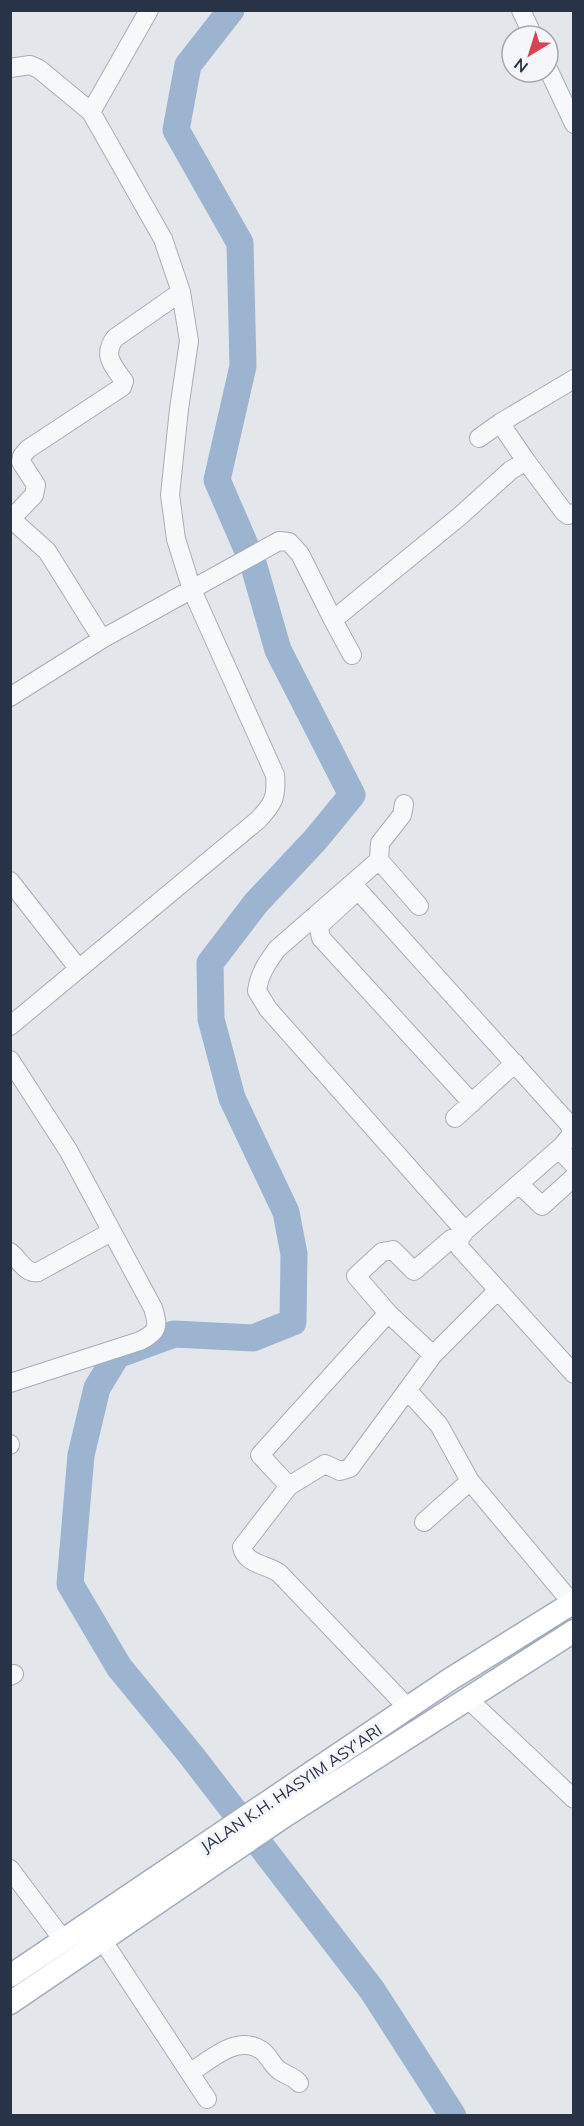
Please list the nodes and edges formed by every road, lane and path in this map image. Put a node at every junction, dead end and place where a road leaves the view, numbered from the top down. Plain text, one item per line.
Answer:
1 (149, 10) edge
2 (521, 10) edge
3 (527, 24) edge
4 (10, 68) edge
5 (555, 84) edge
6 (91, 112) junction
7 (573, 124) edge
8 (181, 292) junction
9 (573, 379) edge
10 (500, 423) junction
11 (479, 438) dead end
12 (526, 461) junction
13 (573, 513) edge
14 (11, 519) edge
15 (192, 590) junction
16 (333, 620) junction
17 (102, 639) junction
18 (352, 656) dead end
19 (10, 697) edge
20 (404, 804) dead end
21 (379, 860) junction
22 (10, 881) edge
23 (355, 887) junction
24 (419, 906) dead end
25 (78, 968) junction
26 (10, 1026) edge
27 (10, 1060) edge
28 (515, 1063) junction
29 (472, 1103) junction
30 (455, 1118) dead end
31 (559, 1149) junction
32 (573, 1165) edge
33 (573, 1177) edge
34 (519, 1184) junction
35 (111, 1232) junction
36 (462, 1236) junction
37 (10, 1252) edge
38 (498, 1290) junction
39 (387, 1313) junction
40 (433, 1355) junction
41 (573, 1374) edge
42 (10, 1383) edge
43 (408, 1391) junction
44 (470, 1481) junction
45 (289, 1486) junction
46 (424, 1522) dead end
47 (573, 1603) edge
48 (573, 1631) edge
49 (468, 1699) junction
50 (408, 1708) junction
51 (573, 1799) edge
52 (280, 1807) junction
53 (10, 1869) edge
54 (98, 1931) junction
55 (64, 1941) junction
56 (10, 1976) edge
57 (10, 2003) edge
58 (190, 2073) junction
59 (299, 2083) dead end
60 (207, 2099) dead end

1 - 6 street
2 - 3 street
4 - 6 street
5 - 7 street
6 - 8 street
8 - 14 street
8 - 15 street
9 - 10 street
10 - 11 street
10 - 12 street
12 - 13 street
12 - 16 street
14 - 17 street
15 - 16 street
15 - 17 street
15 - 25 street
16 - 18 street
17 - 19 street
20 - 21 street
21 - 23 street
21 - 24 street
22 - 25 street
23 - 28 street
23 - 29 street
23 - 36 street
25 - 26 street
27 - 35 street
28 - 29 street
28 - 31 street
29 - 30 street
31 - 32 street
31 - 34 street
33 - 34 street
34 - 36 street
35 - 37 street
35 - 42 street
36 - 38 street
36 - 39 street
38 - 40 street
38 - 41 street
39 - 40 street
39 - 45 street
40 - 43 street
43 - 44 street
43 - 45 street
44 - 46 street
44 - 47 street
45 - 50 street
47 - 50 main road, JALAN K.H. HASYIM ASY'ARI
48 - 49 main road, JALAN K.H. HASYIM ASY'ARI
49 - 51 street
49 - 52 main road, JALAN K.H. HASYIM ASY'ARI
50 - 52 main road, JALAN K.H. HASYIM ASY'ARI
52 - 54 main road, JALAN K.H. HASYIM ASY'ARI
53 - 55 street
54 - 55 main road, JALAN K.H. HASYIM ASY'ARI
54 - 57 main road, JALAN K.H. HASYIM ASY'ARI
54 - 58 street
55 - 56 main road, JALAN K.H. HASYIM ASY'ARI
58 - 59 street
58 - 60 street

